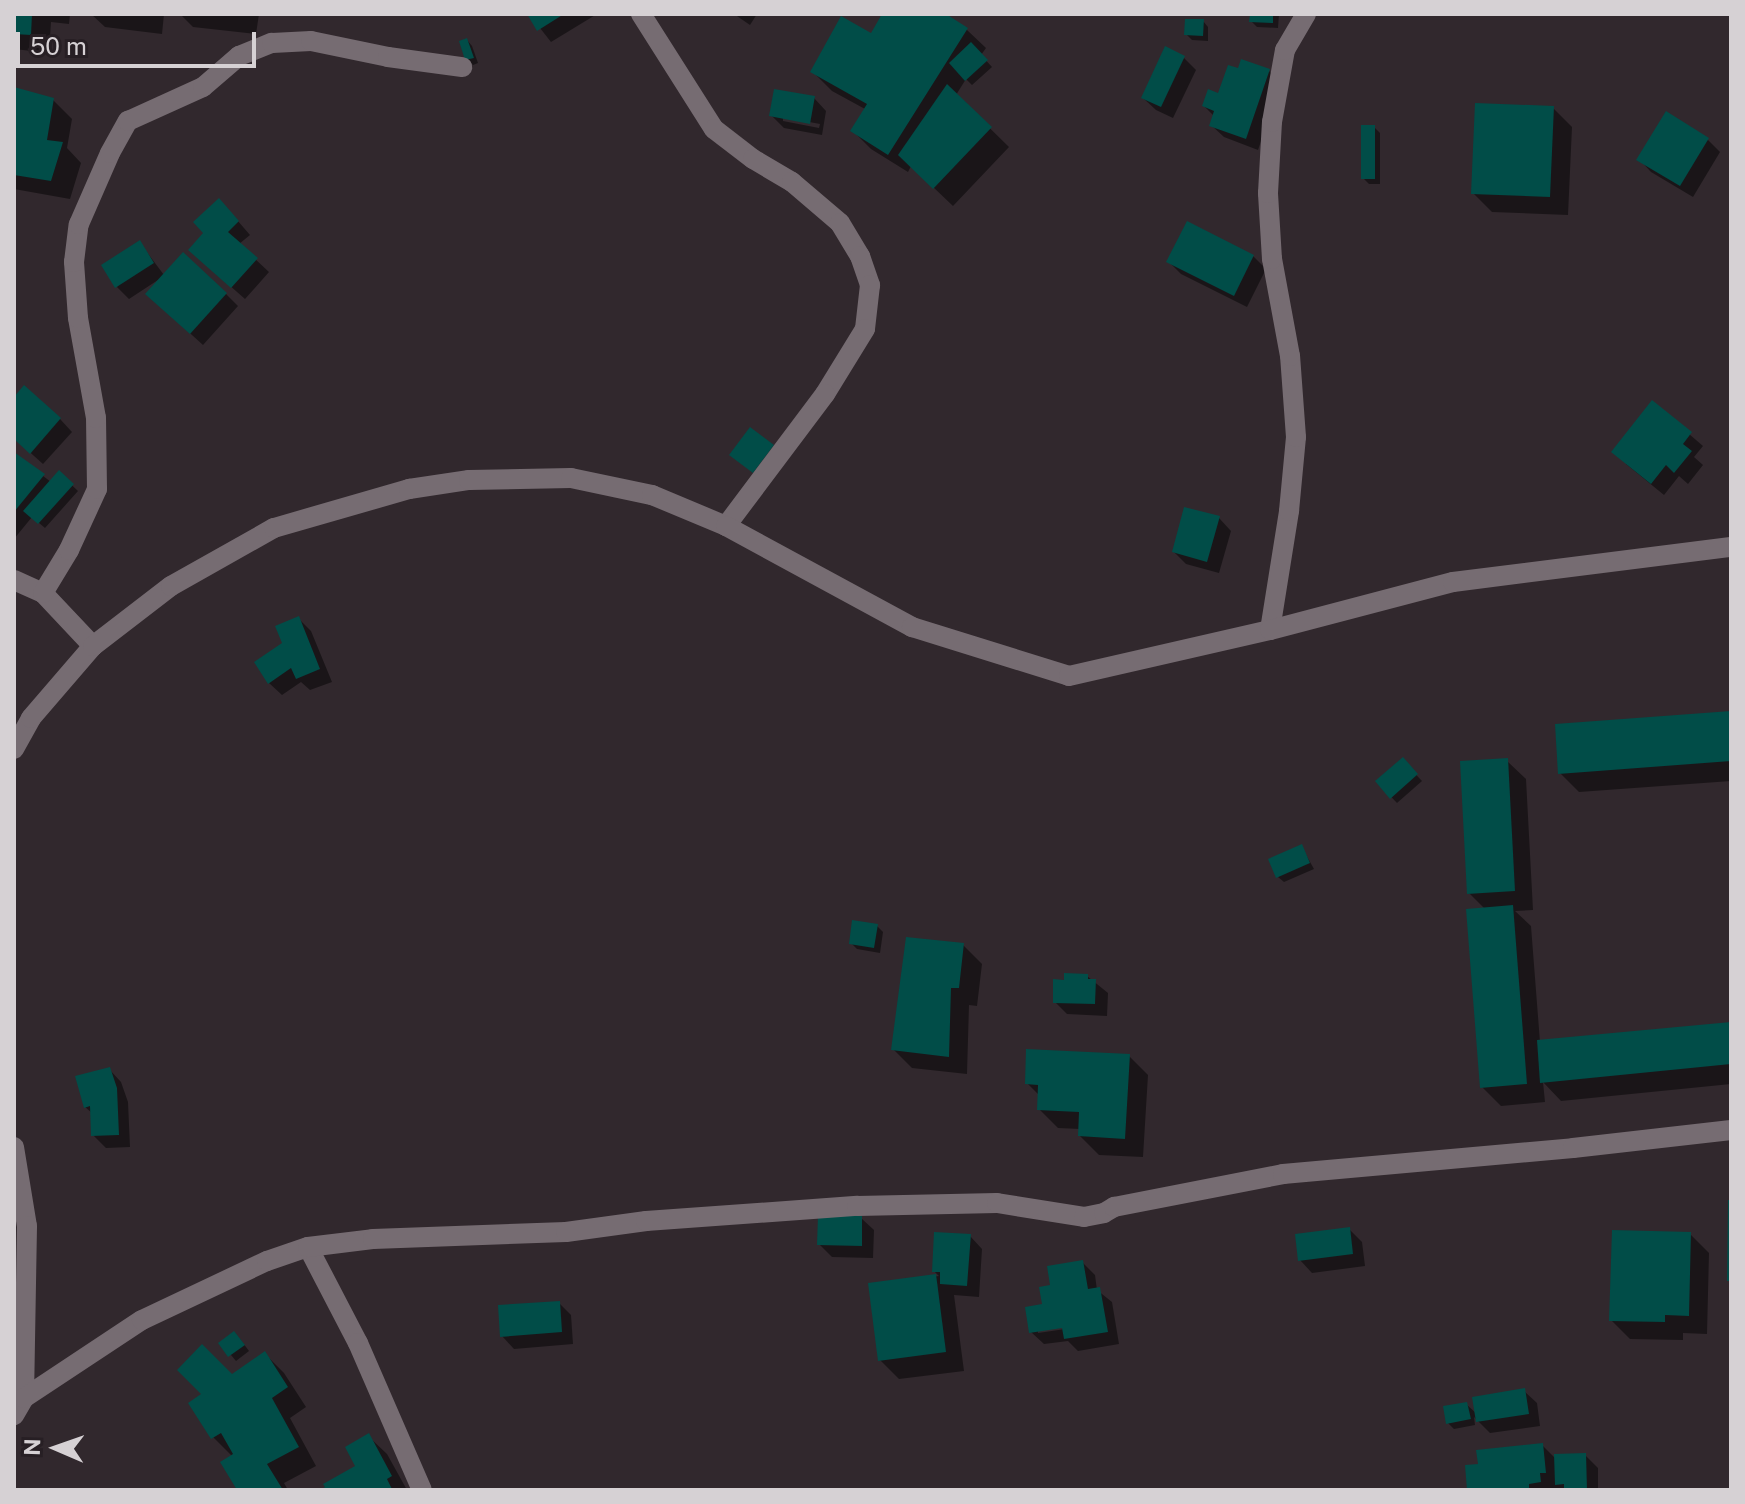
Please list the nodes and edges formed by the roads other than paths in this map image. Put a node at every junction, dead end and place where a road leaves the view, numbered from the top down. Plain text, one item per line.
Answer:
1 (641, 14) edge
2 (1306, 14) edge
3 (462, 67) dead end
4 (726, 526) junction
5 (1731, 547) edge
6 (14, 580) edge
7 (43, 593) junction
8 (1270, 630) junction
9 (93, 646) junction
10 (14, 749) edge
11 (1731, 1130) edge
12 (14, 1147) edge
13 (308, 1247) junction
14 (19, 1406) edge
15 (422, 1490) edge

1 - 4 street
2 - 8 street
3 - 7 street
4 - 8 street
4 - 9 street
5 - 8 street
6 - 7 street
7 - 9 street
9 - 10 street
11 - 13 street
12 - 14 street
13 - 14 street
13 - 15 street

